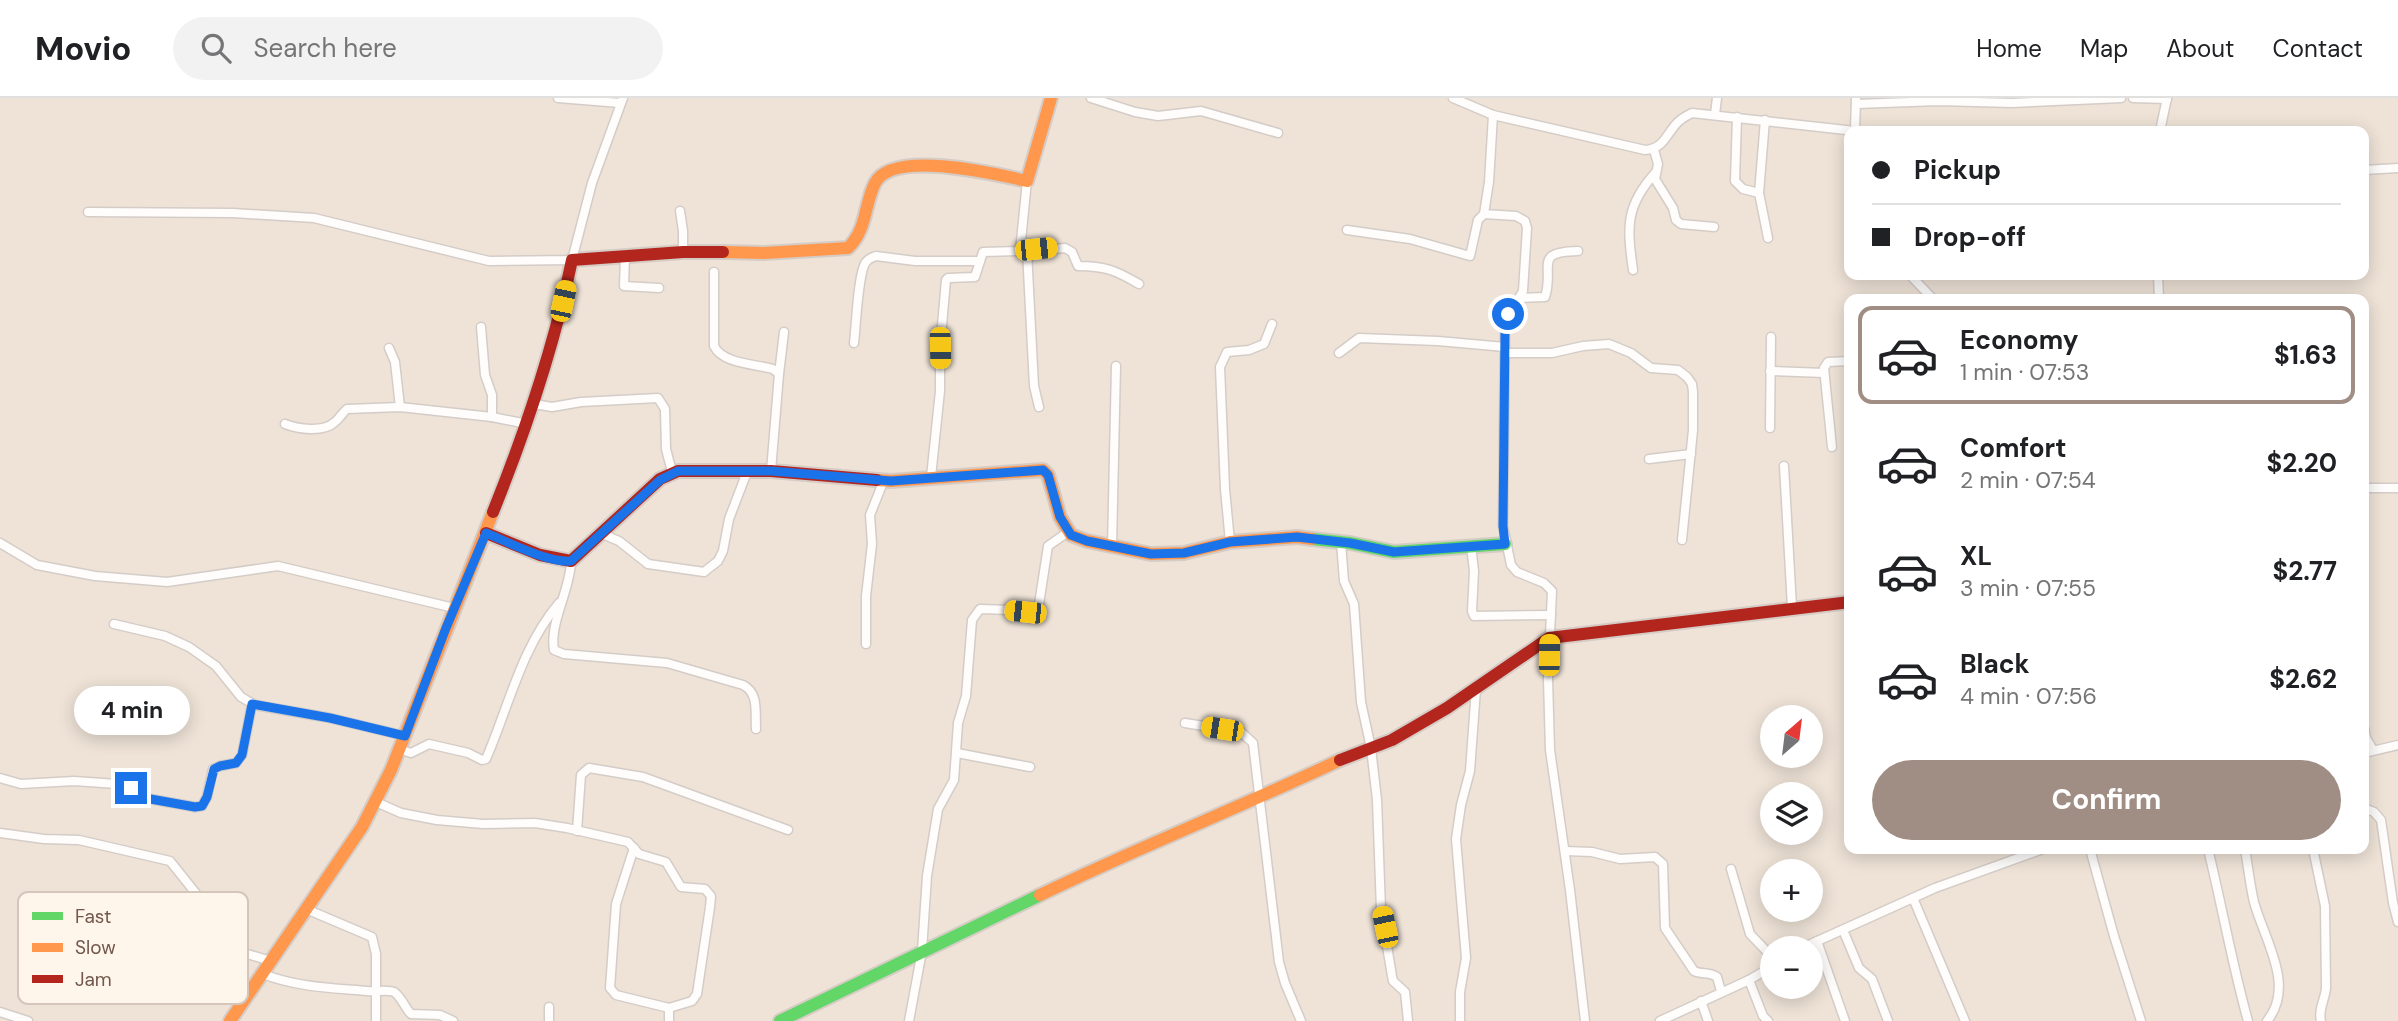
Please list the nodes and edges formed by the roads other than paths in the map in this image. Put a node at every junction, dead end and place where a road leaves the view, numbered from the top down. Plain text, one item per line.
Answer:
1 (558, 98) edge
2 (1051, 98) edge
3 (1091, 98) edge
4 (1454, 98) edge
5 (1717, 98) edge
6 (2121, 98) edge
7 (2133, 98) edge
8 (2167, 98) edge
9 (621, 101) edge
10 (1856, 101) edge
11 (1716, 114) junction
12 (1493, 115) junction
13 (1737, 117) junction
14 (1765, 120) junction
15 (1855, 126) edge
16 (2161, 126) edge
17 (1844, 130) edge
18 (1278, 133) dead end
19 (1654, 150) junction
20 (2398, 168) edge
21 (2369, 170) edge
22 (1656, 172) junction
23 (1027, 181) junction
24 (1759, 193) junction
25 (680, 211) dead end
26 (88, 212) dead end
27 (1484, 214) junction
28 (1714, 227) dead end
29 (1347, 230) dead end
30 (1768, 238) dead end
31 (1023, 251) junction
32 (1578, 251) dead end
33 (683, 252) junction
34 (625, 256) junction
35 (572, 260) junction
36 (980, 261) junction
37 (1633, 270) dead end
38 (714, 272) dead end
39 (1139, 284) dead end
40 (659, 288) dead end
41 (1520, 298) junction
42 (1272, 324) dead end
43 (481, 327) dead end
44 (784, 332) dead end
45 (1771, 337) dead end
46 (854, 343) dead end
47 (389, 348) dead end
48 (1505, 350) junction
49 (1339, 353) dead end
50 (1844, 361) edge
51 (1116, 366) dead end
52 (1770, 371) junction
53 (1824, 373) junction
54 (779, 374) junction
55 (534, 404) junction
56 (400, 407) junction
57 (1039, 407) dead end
58 (492, 417) junction
59 (285, 424) dead end
60 (527, 424) junction
61 (1770, 428) dead end
62 (1832, 447) dead end
63 (1691, 454) junction
64 (1649, 459) dead end
65 (1784, 466) dead end
66 (771, 471) junction
67 (671, 472) junction
68 (747, 472) junction
69 (931, 477) junction
70 (884, 480) junction
71 (2369, 488) edge
72 (2398, 488) edge
73 (1068, 532) junction
74 (486, 533) junction
75 (602, 534) junction
76 (1682, 540) dead end
77 (1230, 542) junction
78 (1341, 542) junction
79 (0, 544) edge
80 (1505, 544) junction
81 (1471, 546) junction
82 (1112, 547) junction
83 (571, 561) junction
84 (560, 602) junction
85 (1844, 603) edge
86 (1792, 607) junction
87 (454, 608) junction
88 (1551, 615) junction
89 (114, 624) dead end
90 (1549, 638) junction
91 (866, 644) dead end
92 (1476, 689) junction
93 (252, 704) junction
94 (1185, 723) dead end
95 (756, 729) dead end
96 (405, 736) junction
97 (2398, 745) edge
98 (1371, 748) junction
99 (399, 749) junction
100 (2370, 751) edge
101 (957, 753) junction
102 (1030, 767) dead end
103 (0, 778) edge
104 (1258, 799) junction
105 (376, 802) junction
106 (2369, 810) edge
107 (788, 830) dead end
108 (577, 831) junction
109 (0, 833) edge
110 (634, 848) junction
111 (1565, 851) junction
112 (2028, 854) edge
113 (2091, 854) edge
114 (2209, 854) edge
115 (2246, 854) edge
116 (2314, 854) edge
117 (1731, 869) dead end
118 (195, 892) edge
119 (1913, 898) junction
120 (306, 909) junction
121 (2398, 922) edge
122 (1843, 930) junction
123 (1823, 938) edge
124 (1760, 944) edge
125 (922, 951) junction
126 (248, 954) edge
127 (1823, 958) edge
128 (271, 961) junction
129 (263, 974) junction
130 (1760, 974) edge
131 (1749, 980) junction
132 (1721, 991) junction
133 (374, 992) junction
134 (248, 995) edge
135 (1701, 1001) junction
136 (242, 1004) edge
137 (549, 1007) dead end
138 (669, 1008) junction
139 (0, 1012) edge
140 (787, 1019) edge
141 (27, 1021) edge
142 (230, 1021) edge
143 (376, 1021) edge
144 (453, 1021) edge
145 (548, 1021) edge
146 (669, 1021) edge
147 (909, 1021) edge
148 (1301, 1021) edge
149 (1408, 1021) edge
150 (1460, 1021) edge
151 (1585, 1021) edge
152 (1660, 1021) edge
153 (1708, 1021) edge
154 (1768, 1021) edge
155 (1845, 1021) edge
156 (1888, 1021) edge
157 (1965, 1021) edge
158 (2141, 1021) edge
159 (2248, 1021) edge
160 (2267, 1021) edge
161 (2321, 1021) edge

1 - 9 street
2 - 23 street
3 - 18 street
4 - 12 street
5 - 11 street
6 - 10 street
7 - 8 street
8 - 16 street
9 - 35 street
10 - 15 street
11 - 13 street
11 - 19 street
12 - 19 street
12 - 27 street
13 - 14 street
13 - 24 street
14 - 17 street
14 - 24 street
19 - 22 street
20 - 21 street
22 - 28 street
22 - 37 street
23 - 31 street
23 - 33 street
24 - 30 street
25 - 33 street
26 - 35 street
27 - 29 street
27 - 41 street
31 - 36 street
31 - 39 street
31 - 57 street
32 - 41 street
33 - 34 street
34 - 35 street
34 - 40 street
35 - 55 street
36 - 46 street
36 - 69 street
38 - 54 street
41 - 48 street
42 - 77 street
43 - 58 street
44 - 54 street
45 - 52 street
47 - 56 street
48 - 49 street
48 - 63 street
48 - 80 street
50 - 53 street
51 - 82 street
52 - 53 street
52 - 61 street
53 - 62 street
54 - 66 street
55 - 60 street
55 - 67 street
56 - 58 street
56 - 59 street
58 - 60 street
60 - 74 street
63 - 64 street
63 - 76 street
65 - 86 street
66 - 68 street
66 - 70 street
67 - 68 street
67 - 75 street
68 - 75 street
69 - 70 street
69 - 73 street
70 - 91 street
71 - 72 street
73 - 82 street
73 - 101 street
74 - 83 street
74 - 87 street
75 - 83 street
77 - 78 street
77 - 82 street
78 - 81 street
78 - 98 street
79 - 87 street
80 - 81 street
80 - 88 street
81 - 88 street
83 - 84 street
84 - 95 street
84 - 99 street
85 - 86 street
86 - 90 street
87 - 96 street
88 - 90 street
89 - 93 street
90 - 92 street
90 - 111 street
92 - 98 street
92 - 150 street
93 - 96 street
93 - 103 street
94 - 104 street
96 - 99 street
97 - 100 street
98 - 104 street
98 - 149 street
99 - 105 street
101 - 102 street
101 - 125 street
104 - 125 street
104 - 148 street
105 - 108 street
105 - 120 street
106 - 121 street
107 - 108 street
108 - 110 street
109 - 118 street
110 - 138 street
110 - 138 street
111 - 132 street
111 - 151 street
112 - 119 street
113 - 158 street
114 - 159 street
115 - 160 street
116 - 161 street
117 - 124 street
119 - 122 street
119 - 157 street
120 - 128 street
120 - 133 street
122 - 123 street
122 - 156 street
125 - 140 street
125 - 147 street
126 - 128 street
127 - 155 street
128 - 129 street
129 - 133 street
129 - 134 street
130 - 131 street
131 - 132 street
131 - 154 street
132 - 135 street
133 - 143 street
133 - 144 street
135 - 152 street
135 - 153 street
136 - 142 street
137 - 145 street
138 - 146 street
139 - 141 street

